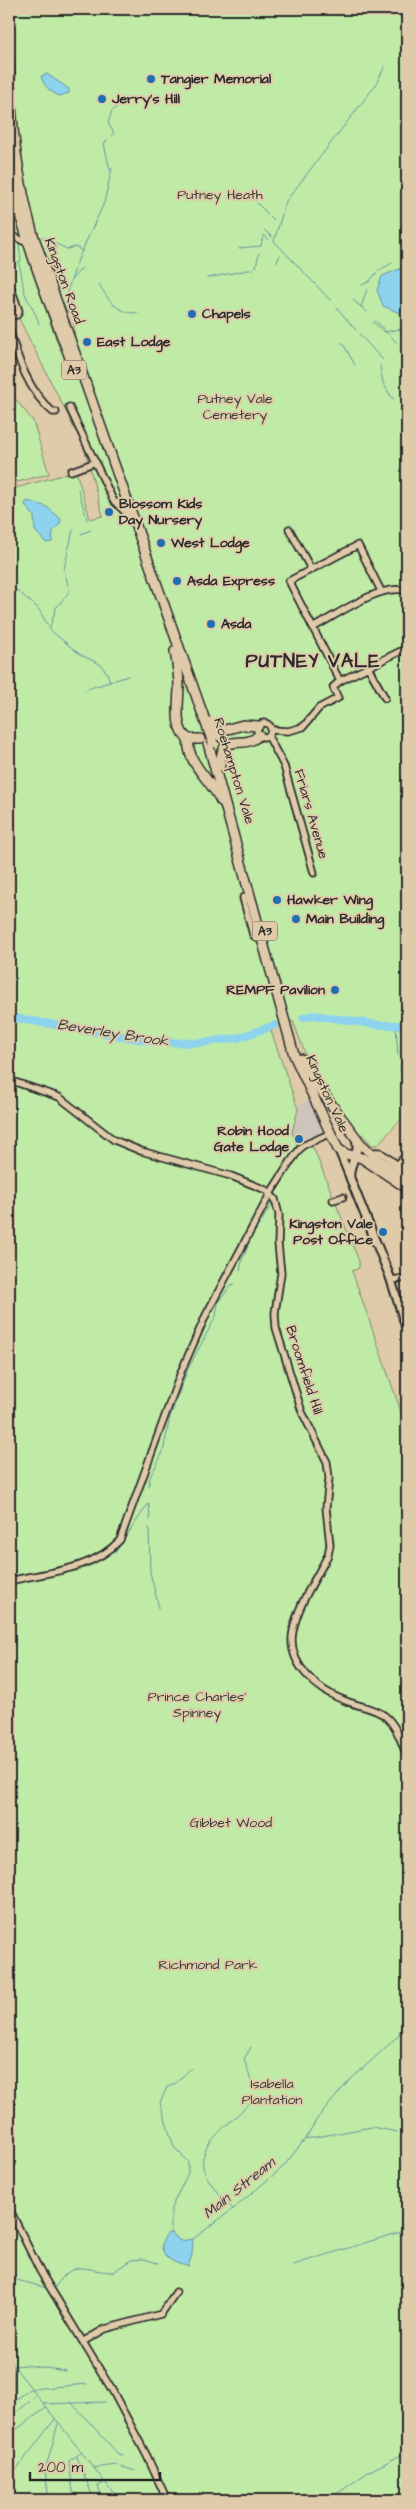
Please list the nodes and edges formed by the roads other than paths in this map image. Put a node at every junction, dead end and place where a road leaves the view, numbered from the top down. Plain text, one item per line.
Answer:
1 (9, 61) edge
2 (9, 159) edge
3 (9, 234) edge
4 (29, 244) junction
5 (9, 282) edge
6 (9, 317) edge
7 (9, 328) edge
8 (69, 407) dead end
9 (56, 412) dead end
10 (96, 462) junction
11 (71, 471) dead end
12 (122, 500) junction
13 (128, 515) joint
14 (289, 528) dead end
15 (311, 569) junction
16 (381, 591) junction
17 (407, 591) edge
18 (314, 627) junction
19 (407, 648) edge
20 (175, 651) junction
21 (368, 668) junction
22 (340, 681) junction
23 (386, 698) dead end
24 (204, 717) junction
25 (272, 730) junction
26 (262, 732) junction
27 (223, 735) junction
28 (190, 739) junction
29 (207, 742) junction
30 (235, 742) junction
31 (220, 766) junction
32 (236, 841) junction
33 (314, 873) dead end
34 (297, 1054) junction
35 (9, 1080) edge
36 (331, 1133) junction
37 (356, 1139) junction
38 (337, 1147) junction
39 (368, 1152) junction
40 (407, 1154) edge
41 (355, 1155) junction
42 (397, 1165) junction
43 (407, 1172) edge
44 (350, 1178) junction
45 (407, 1180) edge
46 (407, 1188) edge
47 (270, 1194) junction
48 (349, 1194) junction
49 (333, 1200) dead end
50 (407, 1278) edge
51 (391, 1280) junction
52 (407, 1330) edge
53 (9, 1581) edge
54 (407, 1756) edge
55 (9, 2208) edge
56 (176, 2292) dead end
57 (84, 2341) junction
58 (167, 2500) edge

1 - 12 highway, Kingston Road / A3
2 - 4 highway, Kingston Road / A3
3 - 4 street
4 - 12 highway, Kingston Road / A3
5 - 6 street
7 - 9 street
8 - 10 street
10 - 11 street
10 - 12 street
12 - 13 highway, Kingston Road / A3
12 - 24 highway, A3
13 - 20 highway, Roehampton Vale / A3
14 - 15 street
15 - 16 street
15 - 18 street
16 - 17 street
16 - 18 street
18 - 22 street
19 - 21 street
20 - 24 highway, Roehampton Vale / A3
20 - 28 highway, A3
21 - 22 street
21 - 23 street
22 - 25 street
24 - 27 highway, A3, bridge
24 - 29 highway, Roehampton Vale / A3
25 - 26 street
25 - 26 street
26 - 27 highway
26 - 30 highway
26 - 33 street, Friars Avenue
27 - 30 highway
28 - 29 highway
28 - 32 highway, A3
29 - 31 highway, Roehampton Vale / A3
29 - 32 highway, Roehampton Vale / A3
30 - 31 highway
31 - 34 highway, Roehampton Vale / A3
32 - 34 highway, Roehampton Vale / A3
34 - 36 highway, Kingston Vale / A3
34 - 37 highway, Kingston Vale / A3
35 - 47 street
36 - 38 highway, Kingston Vale / A3
36 - 47 street
37 - 39 highway, A3
37 - 41 main road
38 - 41 highway, Kingston Vale
38 - 44 main road
39 - 42 street
39 - 45 highway, A3
40 - 42 street
41 - 44 main road
41 - 46 highway, Kingston Vale
42 - 43 street
44 - 48 main road
47 - 53 street
47 - 54 street, Broomfield Hill
48 - 49 street
48 - 51 main road
50 - 51 street
51 - 52 main road
55 - 57 street
56 - 57 street
57 - 58 street

